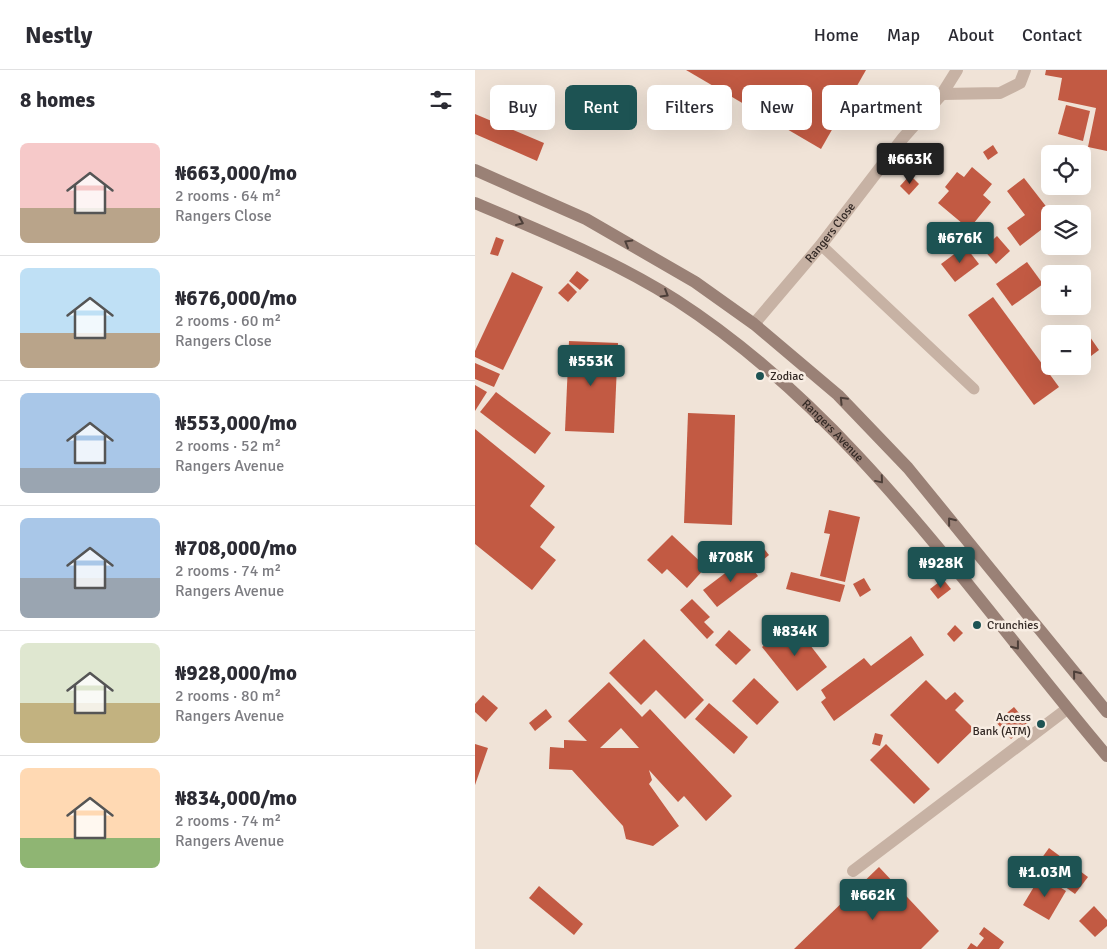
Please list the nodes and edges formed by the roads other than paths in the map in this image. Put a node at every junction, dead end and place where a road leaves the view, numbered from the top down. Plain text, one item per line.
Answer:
1 (957, 70) edge
2 (1025, 70) edge
3 (942, 94) junction
4 (475, 170) edge
5 (475, 203) edge
6 (821, 245) junction
7 (754, 324) junction
8 (974, 389) dead end
9 (1067, 709) junction
10 (1107, 712) edge
11 (1107, 756) edge
12 (853, 871) dead end

1 - 3 street, Rangers Close
2 - 3 street
3 - 6 street, Rangers Close
7 -> 4 main road
5 -> 9 main road, Rangers Avenue
6 - 7 street, Rangers Close
6 - 8 lane
10 -> 7 main road
9 - 11 main road, Rangers Avenue
9 - 12 street

